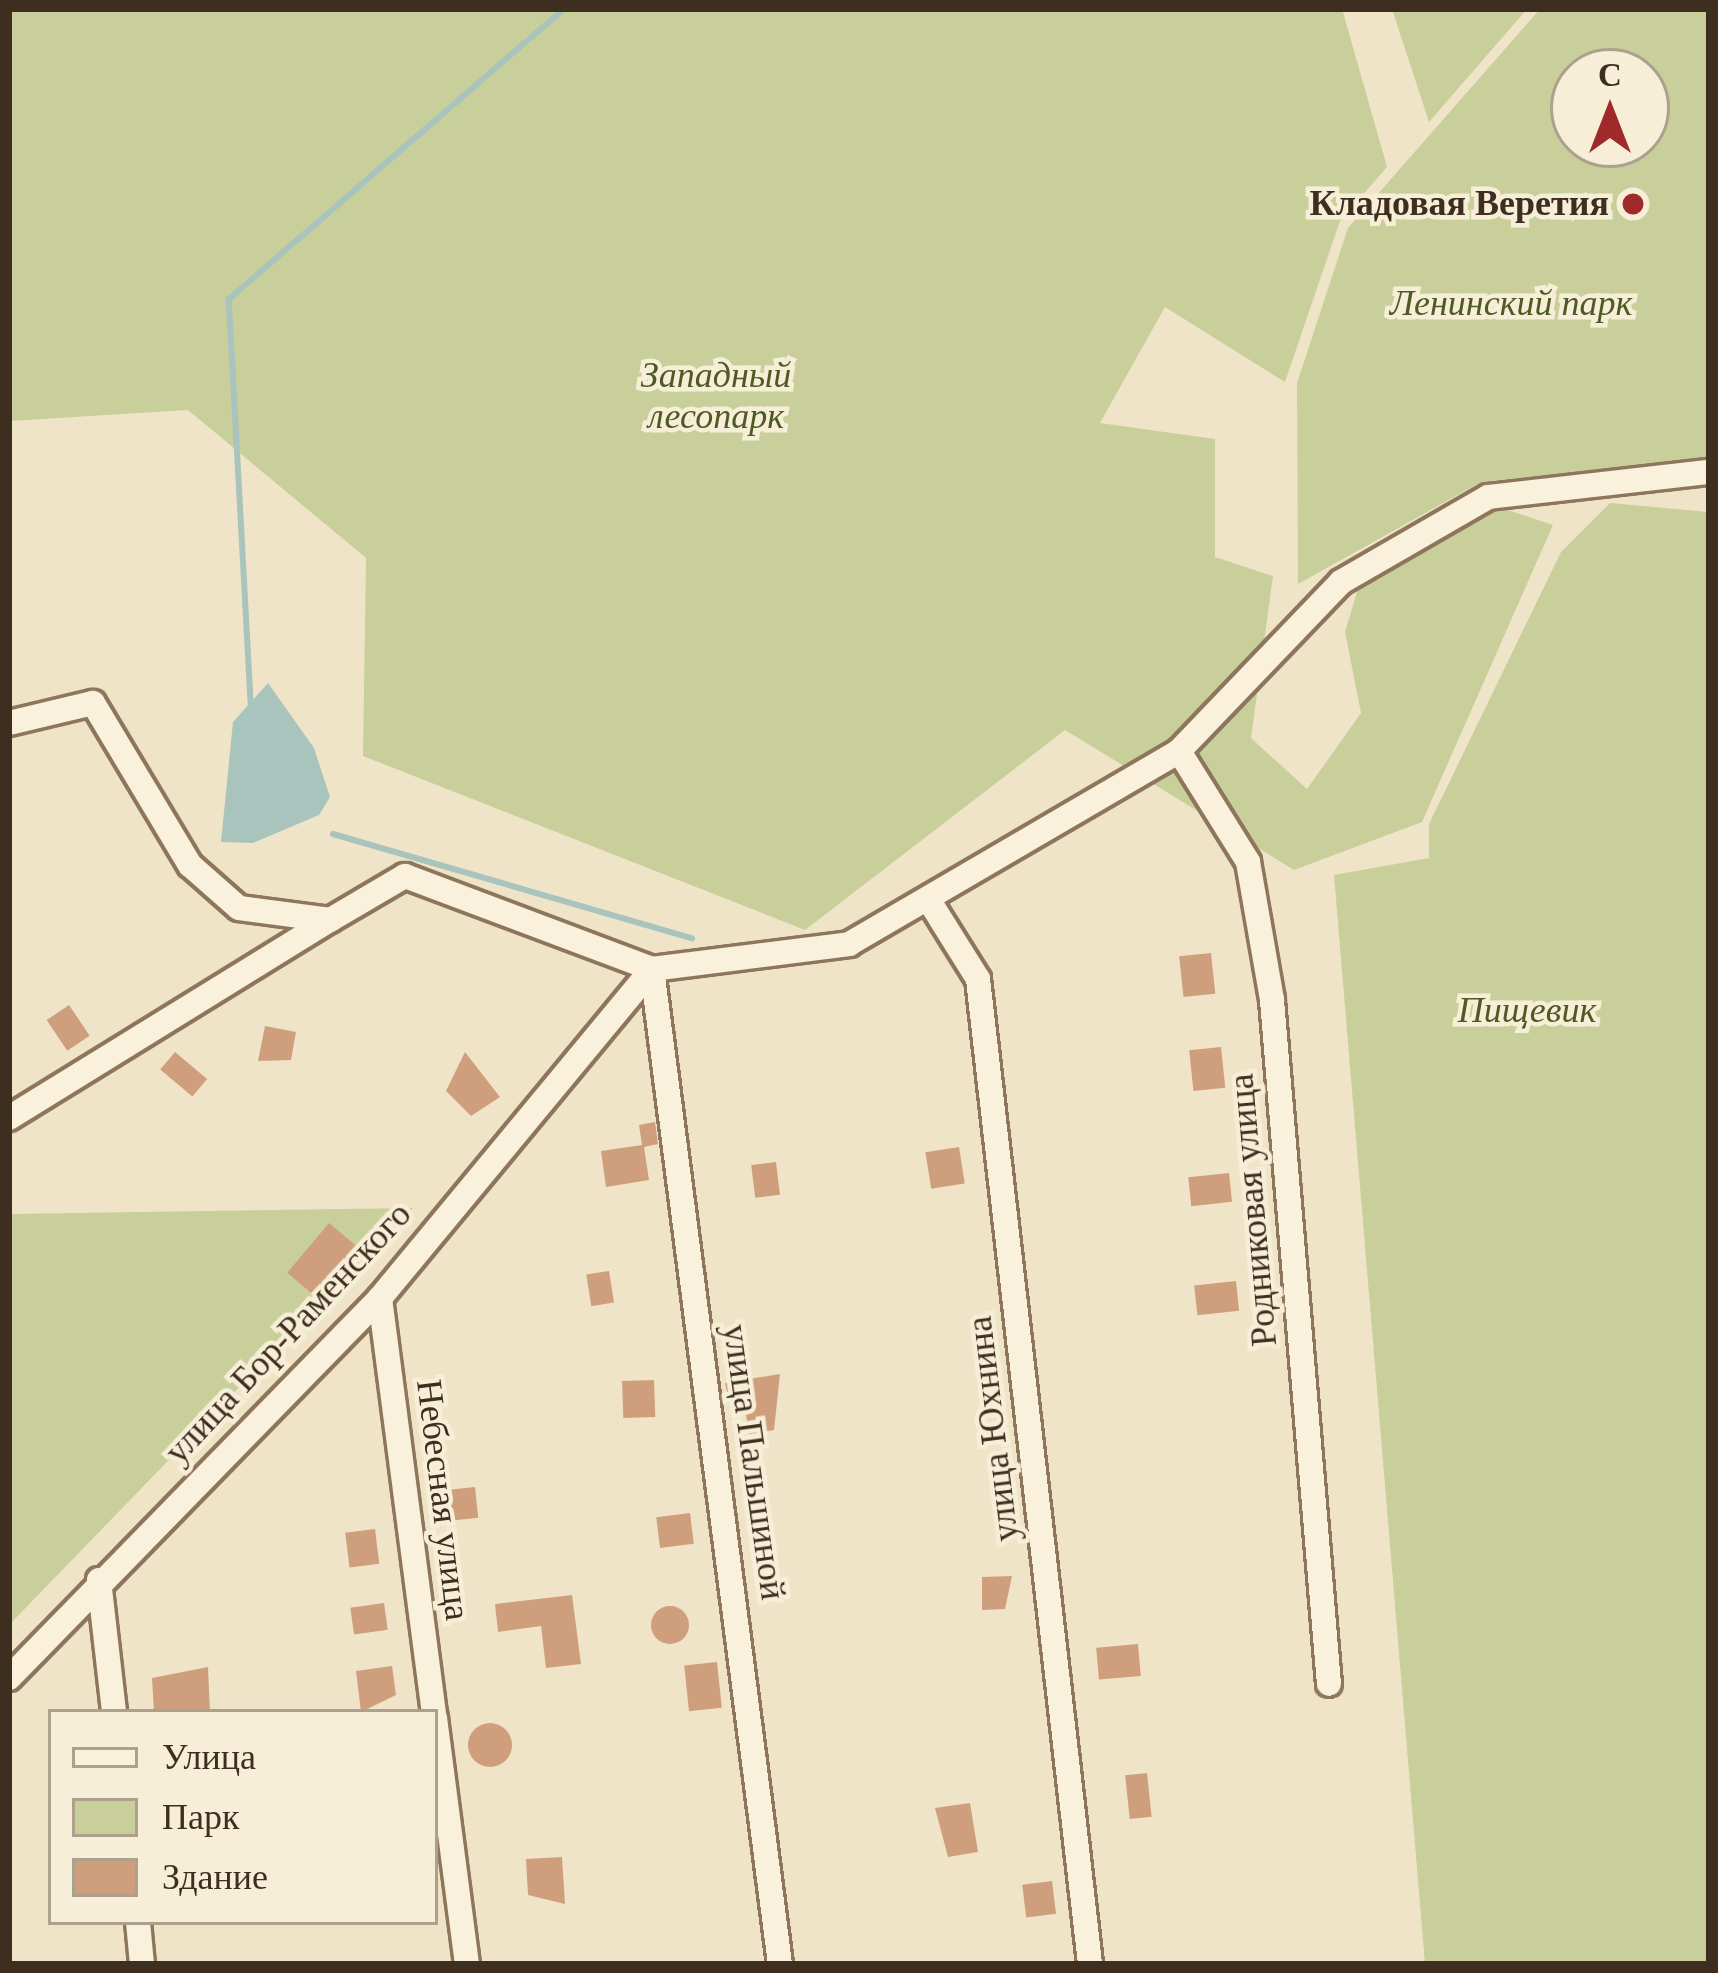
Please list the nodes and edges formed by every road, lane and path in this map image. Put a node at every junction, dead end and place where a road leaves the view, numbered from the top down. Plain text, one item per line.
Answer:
1 (1709, 472) edge
2 (9, 723) edge
3 (1179, 751) junction
4 (928, 899) junction
5 (330, 920) junction
6 (652, 969) junction
7 (9, 1118) edge
8 (380, 1298) junction
9 (99, 1580) junction
10 (9, 1678) edge
11 (1329, 1684) dead end
12 (114, 1709) edge
13 (434, 1709) edge
14 (438, 1738) edge
15 (138, 1925) edge
16 (142, 1964) edge
17 (467, 1964) edge
18 (780, 1964) edge
19 (1090, 1964) edge

1 - 3 street
2 - 5 street
3 - 4 street
3 - 11 street, Родниковая улица
4 - 6 street
4 - 19 street, улица Юхнина
5 - 6 street
5 - 7 street
6 - 8 street, улица Бор-Раменского
6 - 18 street, улица Пальшиной
8 - 9 street, улица Бор-Раменского
8 - 13 street, Небесная улица
9 - 10 street, улица Бор-Раменского
9 - 12 street
14 - 17 street, Небесная улица
15 - 16 street

